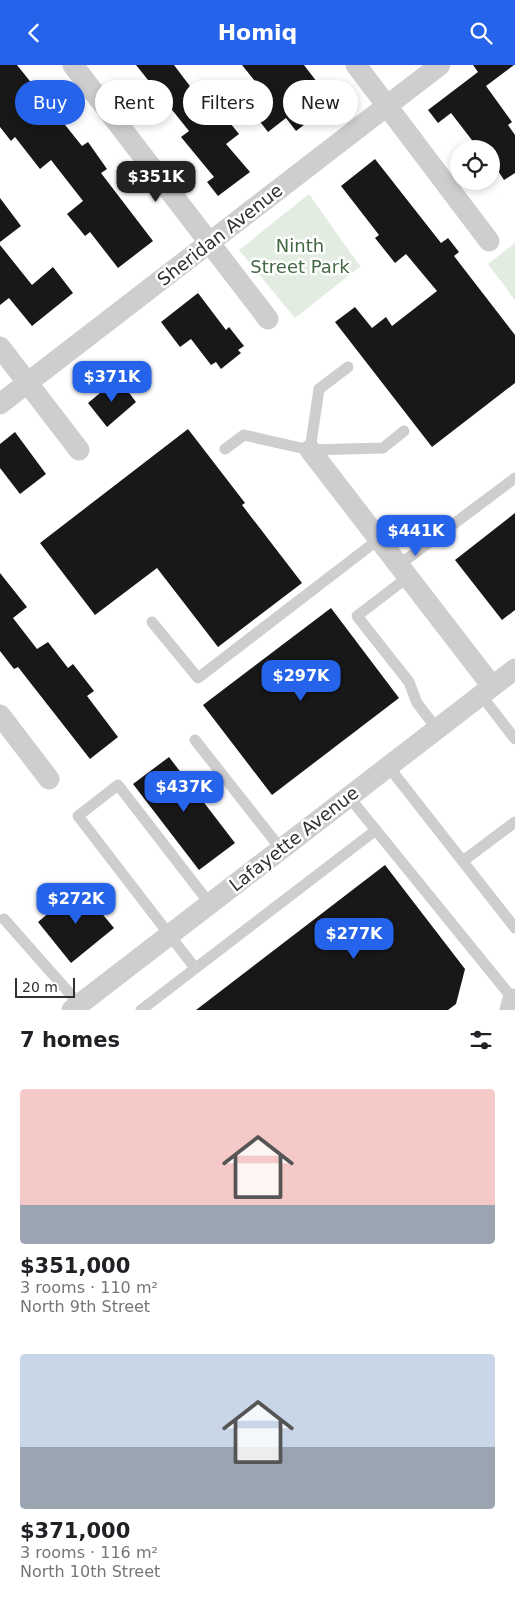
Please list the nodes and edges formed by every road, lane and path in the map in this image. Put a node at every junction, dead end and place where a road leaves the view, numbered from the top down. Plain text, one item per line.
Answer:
1 (73, 65) edge
2 (356, 65) edge
3 (440, 65) edge
4 (388, 106) junction
5 (489, 241) dead end
6 (209, 243) junction
7 (268, 319) dead end
8 (0, 347) edge
9 (348, 367) dead end
10 (28, 383) junction
11 (0, 404) edge
12 (404, 431) dead end
13 (225, 449) dead end
14 (310, 449) junction
15 (79, 450) dead end
16 (515, 478) edge
17 (379, 539) junction
18 (404, 571) junction
19 (152, 622) dead end
20 (515, 669) edge
21 (487, 691) junction
22 (0, 715) edge
23 (437, 729) junction
24 (515, 739) edge
25 (195, 740) dead end
26 (388, 766) junction
27 (49, 779) dead end
28 (349, 797) junction
29 (515, 822) edge
30 (376, 830) junction
31 (281, 849) junction
32 (463, 861) junction
33 (210, 904) junction
34 (4, 919) dead end
35 (515, 928) edge
36 (170, 935) junction
37 (196, 968) junction
38 (513, 1000) edge
39 (76, 1007) edge
40 (141, 1010) edge

1 - 6 street
2 - 4 street
3 - 4 street, Sheridan Avenue
4 - 5 street
4 - 6 street, Sheridan Avenue
6 - 7 street
6 - 10 street, Sheridan Avenue
8 - 10 street
9 - 14 lane
10 - 11 street, Sheridan Avenue
10 - 15 street
12 - 14 lane
13 - 14 lane
14 - 17 street
16 - 18 lane
17 - 18 street
17 - 19 lane
18 - 21 street
18 - 23 lane
20 - 21 street, Lafayette Avenue
21 - 23 street, Lafayette Avenue
21 - 24 lane
22 - 27 street
23 - 26 street, Lafayette Avenue
25 - 31 lane
26 - 28 street, Lafayette Avenue
26 - 32 lane
28 - 30 lane
28 - 31 street, Lafayette Avenue
29 - 32 lane
30 - 37 lane
30 - 38 lane
31 - 33 street, Lafayette Avenue
32 - 35 lane
33 - 36 street, Lafayette Avenue
33 - 36 lane
34 - 39 lane
36 - 37 lane
36 - 39 street, Lafayette Avenue
37 - 40 lane

